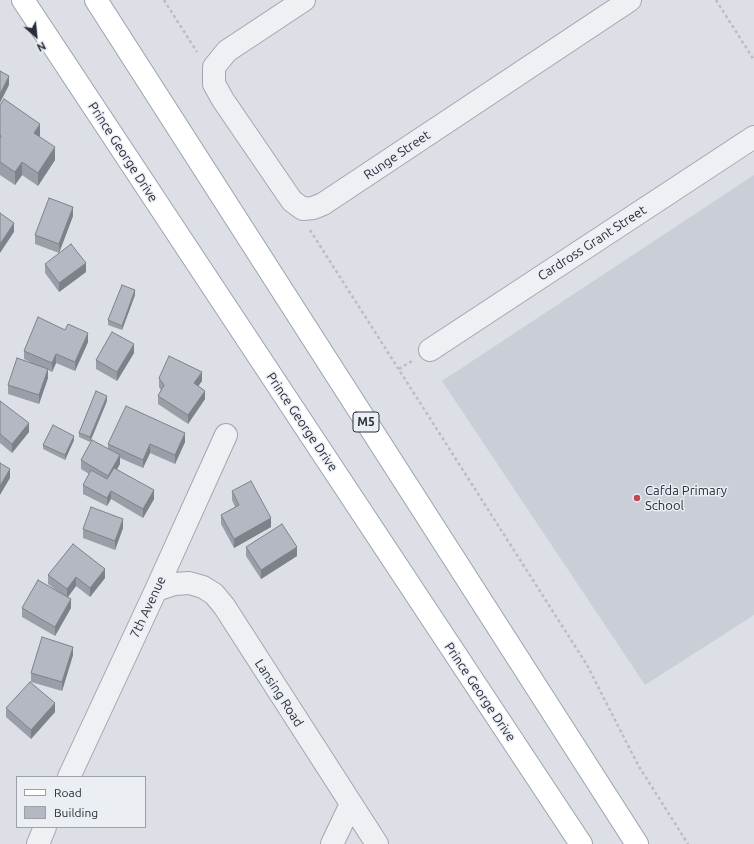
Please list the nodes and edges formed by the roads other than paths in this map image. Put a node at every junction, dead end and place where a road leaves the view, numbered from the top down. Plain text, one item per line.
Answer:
1 (23, 0) edge
2 (96, 0) edge
3 (304, 0) edge
4 (630, 0) edge
5 (754, 137) edge
6 (430, 350) dead end
7 (226, 435) dead end
8 (156, 590) junction
9 (69, 776) edge
10 (351, 804) junction
11 (46, 828) edge
12 (38, 844) edge
13 (332, 844) edge
14 (377, 844) edge
15 (581, 844) edge
16 (637, 844) edge

1 - 15 main road, Prince George Drive
2 - 16 main road, M5
3 - 4 street, Runge Street
5 - 6 street, Cardross Grant Street
7 - 8 street, 7th Avenue
8 - 9 street, 7th Avenue
8 - 10 street, Lansing Road
10 - 13 street
10 - 14 street, Lansing Road
11 - 12 street

